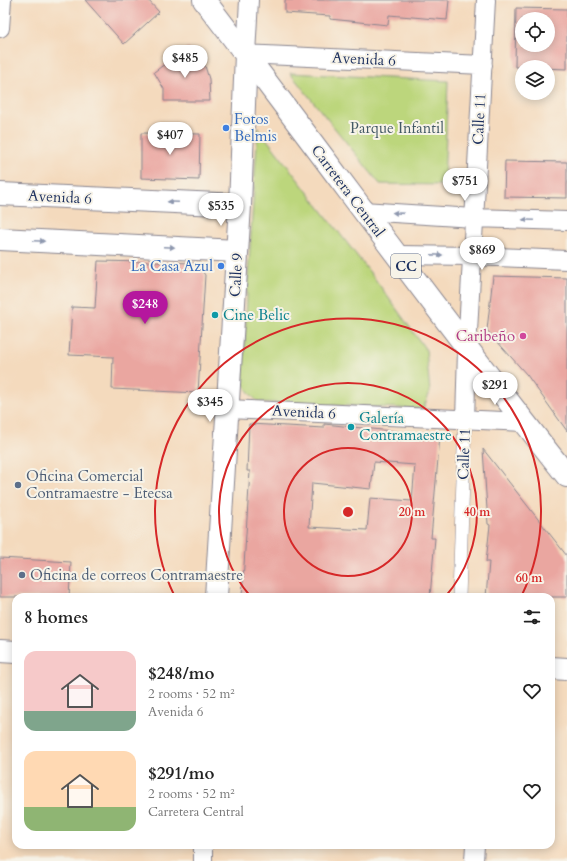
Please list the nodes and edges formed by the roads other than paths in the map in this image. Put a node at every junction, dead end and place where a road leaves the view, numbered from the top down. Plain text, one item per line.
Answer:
1 (2, 0) edge
2 (204, 0) edge
3 (249, 0) edge
4 (486, 0) edge
5 (0, 28) edge
6 (246, 54) junction
7 (482, 65) junction
8 (0, 194) edge
9 (240, 204) junction
10 (362, 211) junction
11 (474, 218) junction
12 (567, 221) edge
13 (0, 239) edge
14 (237, 251) junction
15 (398, 255) junction
16 (473, 256) junction
17 (567, 260) edge
18 (467, 350) junction
19 (228, 409) junction
20 (465, 420) junction
21 (524, 422) junction
22 (567, 476) edge
23 (216, 593) edge
24 (459, 593) edge
25 (0, 651) edge
26 (12, 652) edge
27 (555, 668) edge
28 (567, 669) edge
29 (204, 849) edge
30 (475, 849) edge
31 (203, 861) edge
32 (474, 861) edge

1 - 5 street
2 - 6 main road, Carretera Central / CC
3 - 6 street, Calle 9
4 - 7 street, Calle 11
6 - 7 street, Avenida 6
6 - 9 main road, Calle 9
6 - 10 main road, Carretera Central / CC
7 - 11 street, Calle 11
9 -> 8 main road, Avenida 6
9 - 14 main road, Calle 9
11 -> 10 street
10 - 15 main road, Carretera Central / CC
12 -> 11 street
11 - 16 street, Calle 11
13 -> 14 main road
14 - 19 main road, Calle 9
15 -> 16 street
15 - 18 main road, Carretera Central / CC
16 - 17 street
16 - 18 street, Calle 11
18 - 20 street, Calle 11
18 - 21 main road, Carretera Central / CC
19 - 20 street, Avenida 6
19 - 23 main road, Calle 9
20 - 21 street, Avenida 6
20 - 24 street, Calle 11
21 - 22 main road, Carretera Central / CC
25 - 26 main road
27 - 28 main road
29 - 31 street
30 - 32 street

